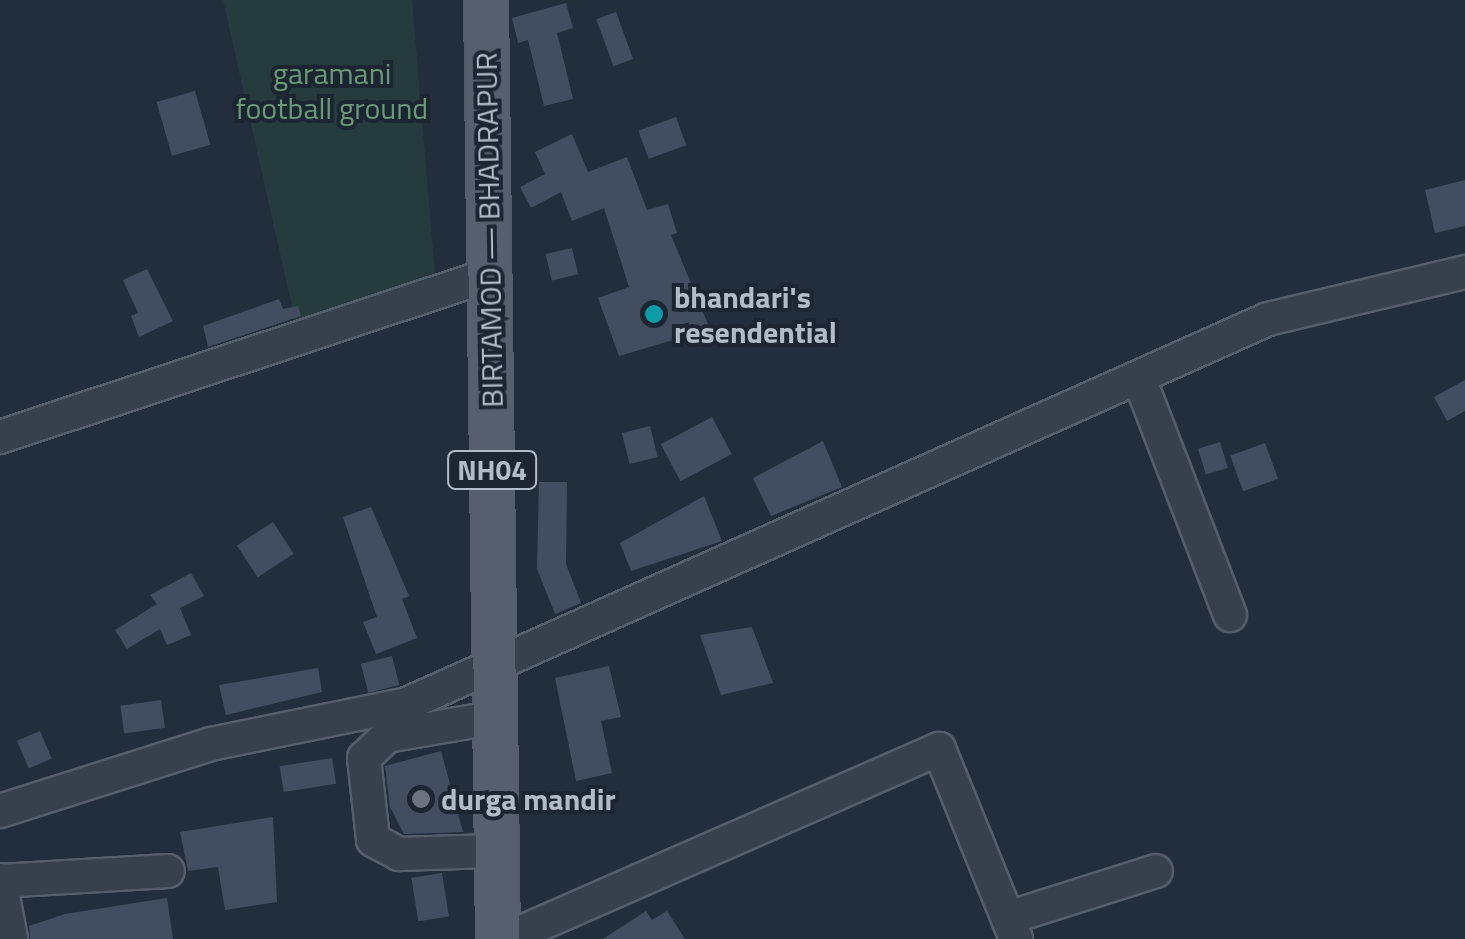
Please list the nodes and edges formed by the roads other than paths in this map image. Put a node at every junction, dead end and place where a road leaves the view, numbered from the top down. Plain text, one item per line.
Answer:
1 (486, 0) edge
2 (1465, 272) edge
3 (490, 276) junction
4 (1139, 378) junction
5 (0, 437) edge
6 (1230, 615) dead end
7 (495, 670) junction
8 (492, 718) junction
9 (0, 811) edge
10 (492, 851) junction
11 (168, 870) dead end
12 (1156, 871) dead end
13 (0, 881) edge
14 (1012, 928) edge
15 (11, 939) edge
16 (498, 939) edge
17 (506, 939) edge

1 - 3 main road, BIRTAMOD — BHADRAPUR / NH04
2 - 4 street
3 - 5 street
3 - 7 main road, BIRTAMOD — BHADRAPUR / NH04
4 - 6 street
4 - 7 street
7 - 8 main road, BIRTAMOD — BHADRAPUR / NH04
7 - 9 street
8 - 10 main road, BIRTAMOD — BHADRAPUR / NH04
8 - 10 street
10 - 16 main road, BIRTAMOD — BHADRAPUR / NH04
11 - 13 street
12 - 14 street
13 - 15 street
14 - 17 street

